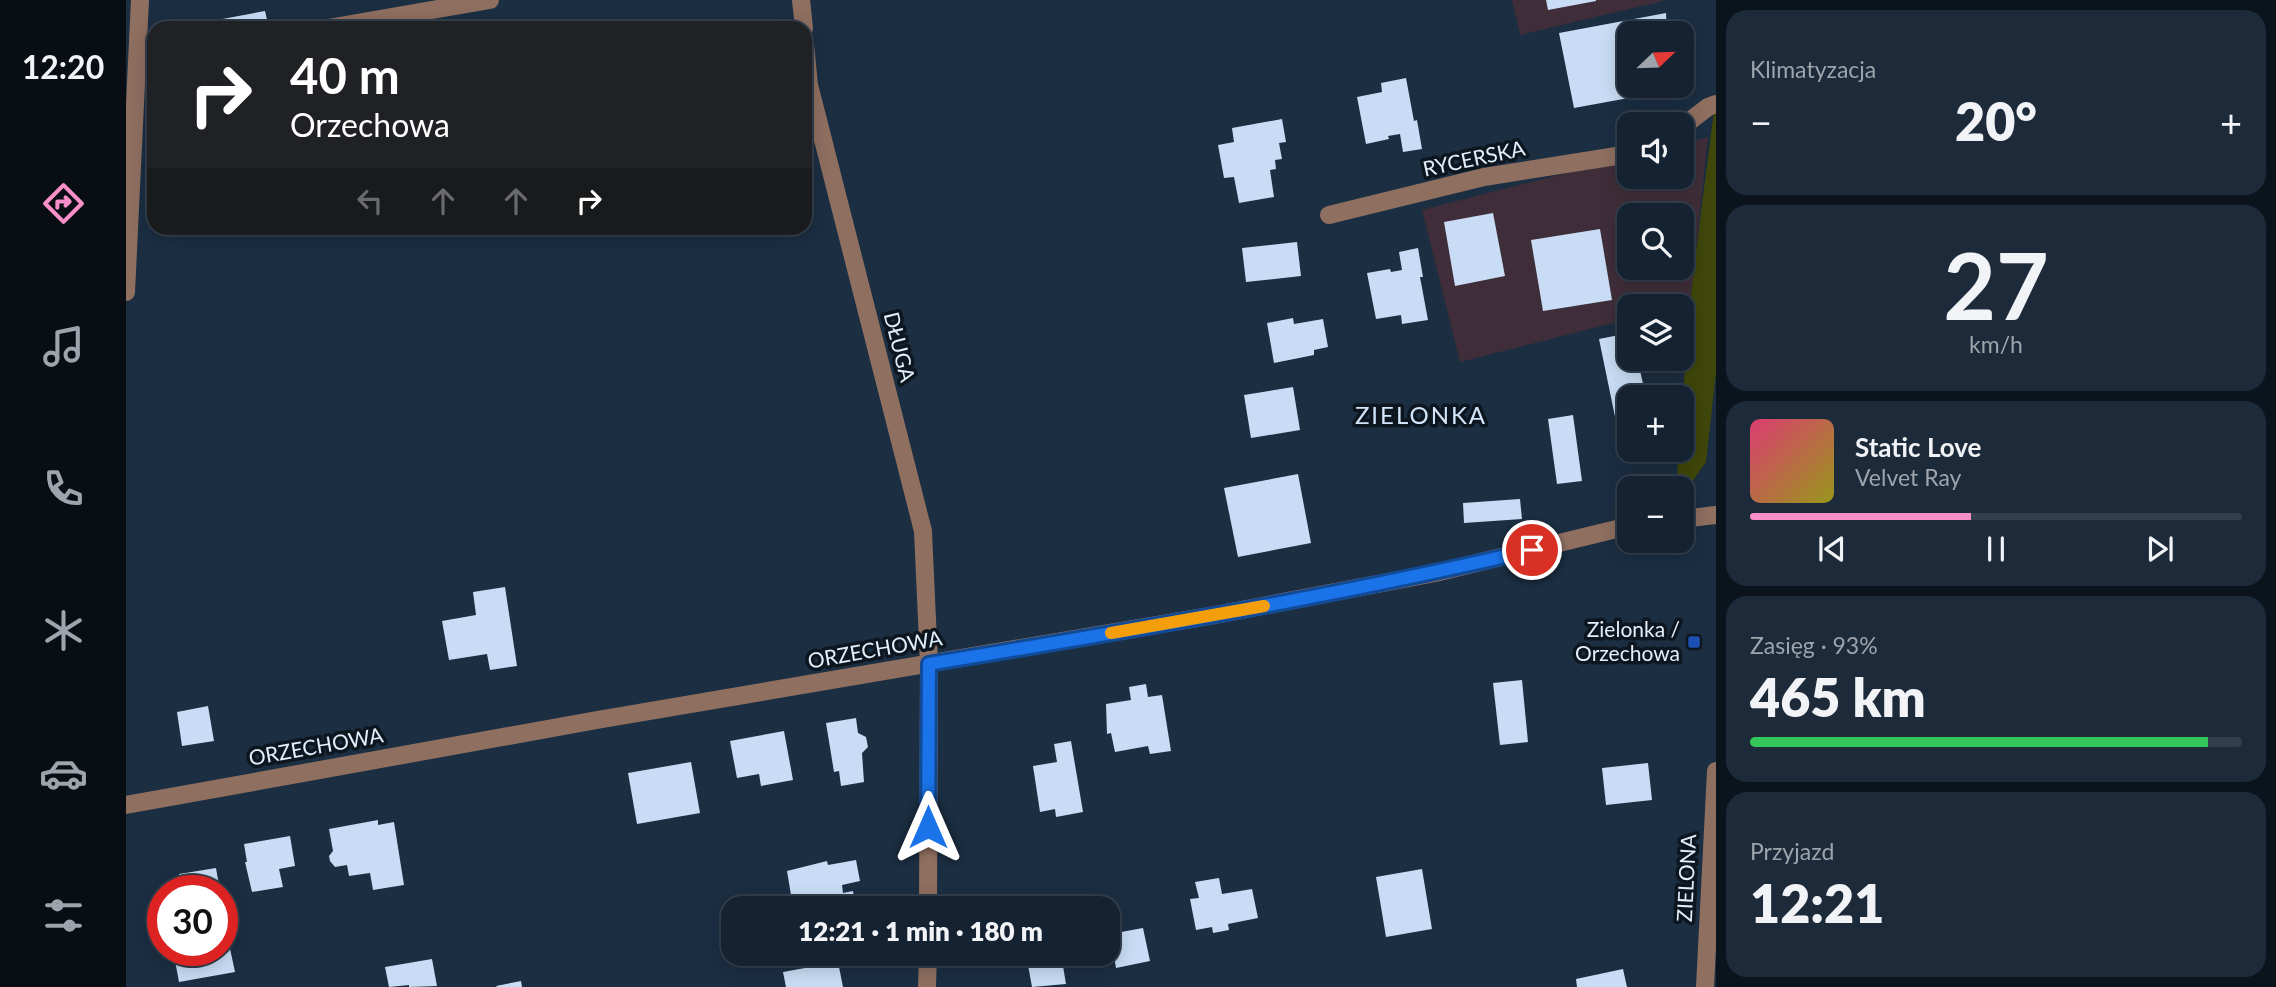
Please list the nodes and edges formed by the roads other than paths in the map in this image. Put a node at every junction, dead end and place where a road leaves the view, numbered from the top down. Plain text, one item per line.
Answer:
1 (140, 0) edge
2 (489, 0) edge
3 (801, 0) edge
4 (368, 21) edge
5 (803, 21) edge
6 (812, 97) edge
7 (1716, 104) edge
8 (1694, 118) edge
9 (1617, 155) edge
10 (1329, 215) dead end
11 (126, 292) edge
12 (1716, 515) edge
13 (1694, 518) edge
14 (1617, 529) edge
15 (929, 664) junction
16 (1716, 771) edge
17 (126, 805) edge
18 (928, 896) edge
19 (928, 966) edge
20 (928, 987) edge
21 (1705, 987) edge

1 - 11 street
2 - 4 street
3 - 5 street
6 - 15 street, DŁUGA
7 - 8 street
9 - 10 street, RYCERSKA
12 - 13 street
14 - 15 street, ORZECHOWA
15 - 17 street, ORZECHOWA
15 - 18 street, DŁUGA
16 - 21 street, ZIELONA
19 - 20 street

